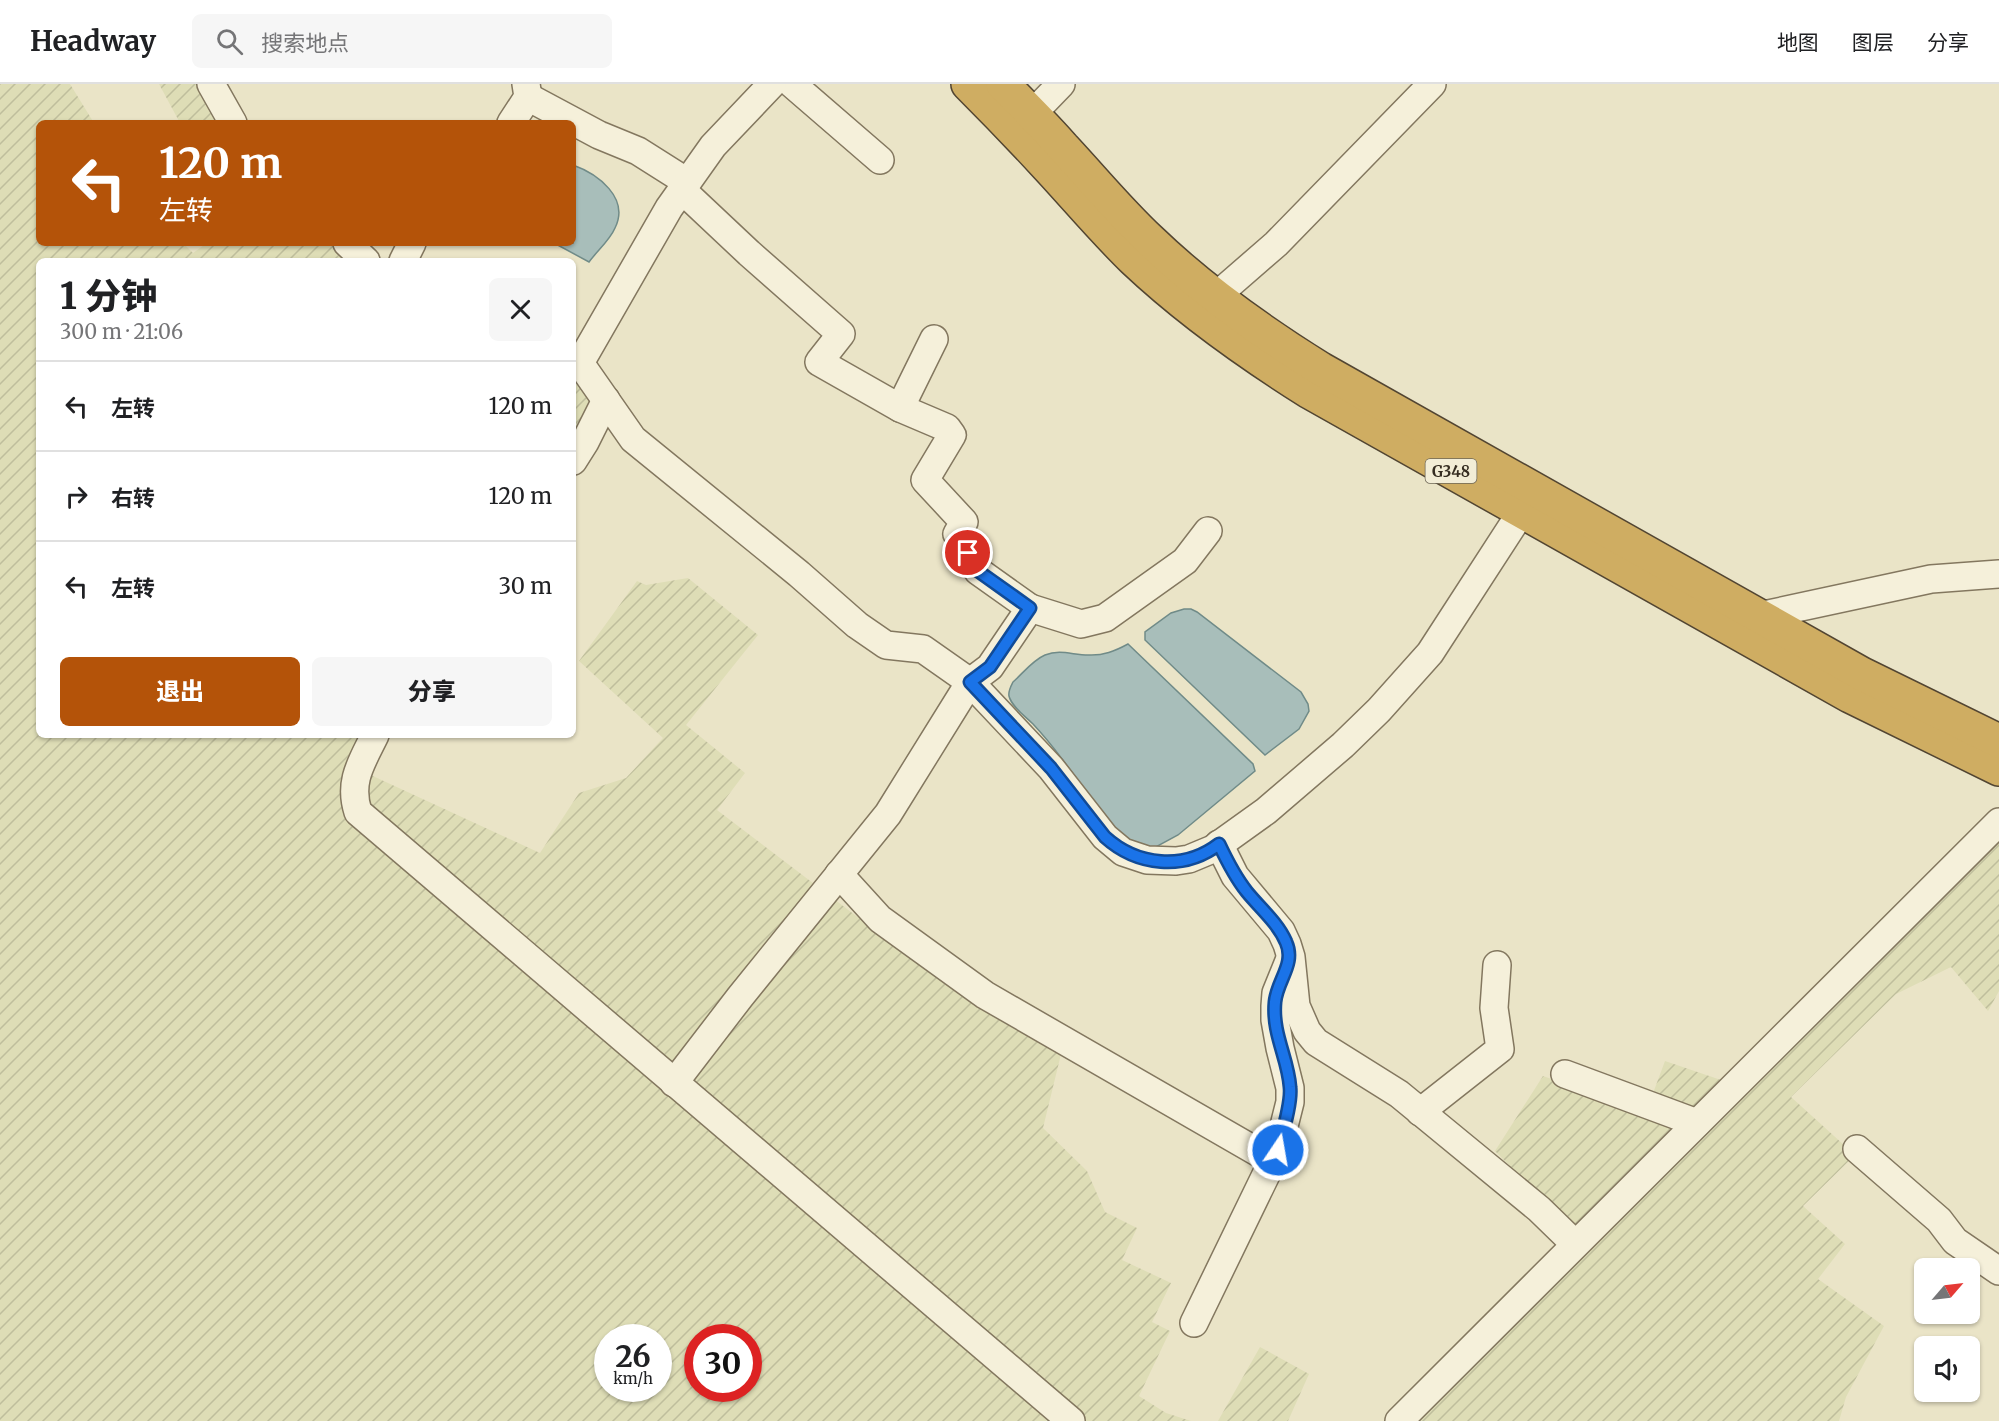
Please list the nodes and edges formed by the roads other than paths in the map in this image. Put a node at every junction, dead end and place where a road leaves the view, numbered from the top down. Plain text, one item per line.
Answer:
1 (211, 84) edge
2 (771, 84) edge
3 (792, 84) edge
4 (968, 84) edge
5 (1003, 84) edge
6 (1061, 84) edge
7 (1432, 84) edge
8 (527, 90) edge
9 (1032, 114) junction
10 (231, 120) edge
11 (512, 120) edge
12 (575, 120) edge
13 (576, 121) edge
14 (880, 160) dead end
15 (685, 186) junction
16 (350, 246) edge
17 (363, 258) edge
18 (1215, 297) junction
19 (934, 339) dead end
20 (576, 361) edge
21 (606, 400) junction
22 (900, 408) junction
23 (576, 456) edge
24 (1522, 511) junction
25 (1208, 531) dead end
26 (1999, 574) edge
27 (1030, 608) junction
28 (1759, 616) junction
29 (970, 682) junction
30 (374, 738) edge
31 (1999, 741) edge
32 (1999, 769) edge
33 (1999, 822) edge
34 (1219, 844) junction
35 (839, 874) junction
36 (1291, 957) junction
37 (1497, 965) dead end
38 (1565, 1074) dead end
39 (674, 1083) junction
40 (1420, 1112) junction
41 (1697, 1123) junction
42 (1857, 1149) dead end
43 (1273, 1161) junction
44 (1575, 1244) junction
45 (1999, 1271) edge
46 (1194, 1323) dead end
47 (1071, 1421) edge
48 (1399, 1421) edge

1 - 10 street
2 - 15 street
3 - 14 street
4 - 24 highway, G348
5 - 9 highway, G348
6 - 9 street
7 - 18 street
8 - 11 street
8 - 12 street
9 - 18 highway, G348
13 - 15 street
15 - 20 street
15 - 22 street
16 - 17 street
18 - 28 highway, G348
19 - 22 street
20 - 21 street
21 - 23 street
21 - 29 street
22 - 27 street
24 - 32 highway, G348
24 - 34 street
25 - 27 street
26 - 28 street
27 - 29 street
28 - 31 highway, G348
29 - 34 street
29 - 35 street
30 - 39 street
33 - 41 street
34 - 36 street
35 - 39 street
35 - 43 street
36 - 40 street
36 - 43 street
37 - 40 street
38 - 41 street
39 - 47 street
40 - 44 street
41 - 44 street
42 - 45 street
43 - 46 street
44 - 48 street

